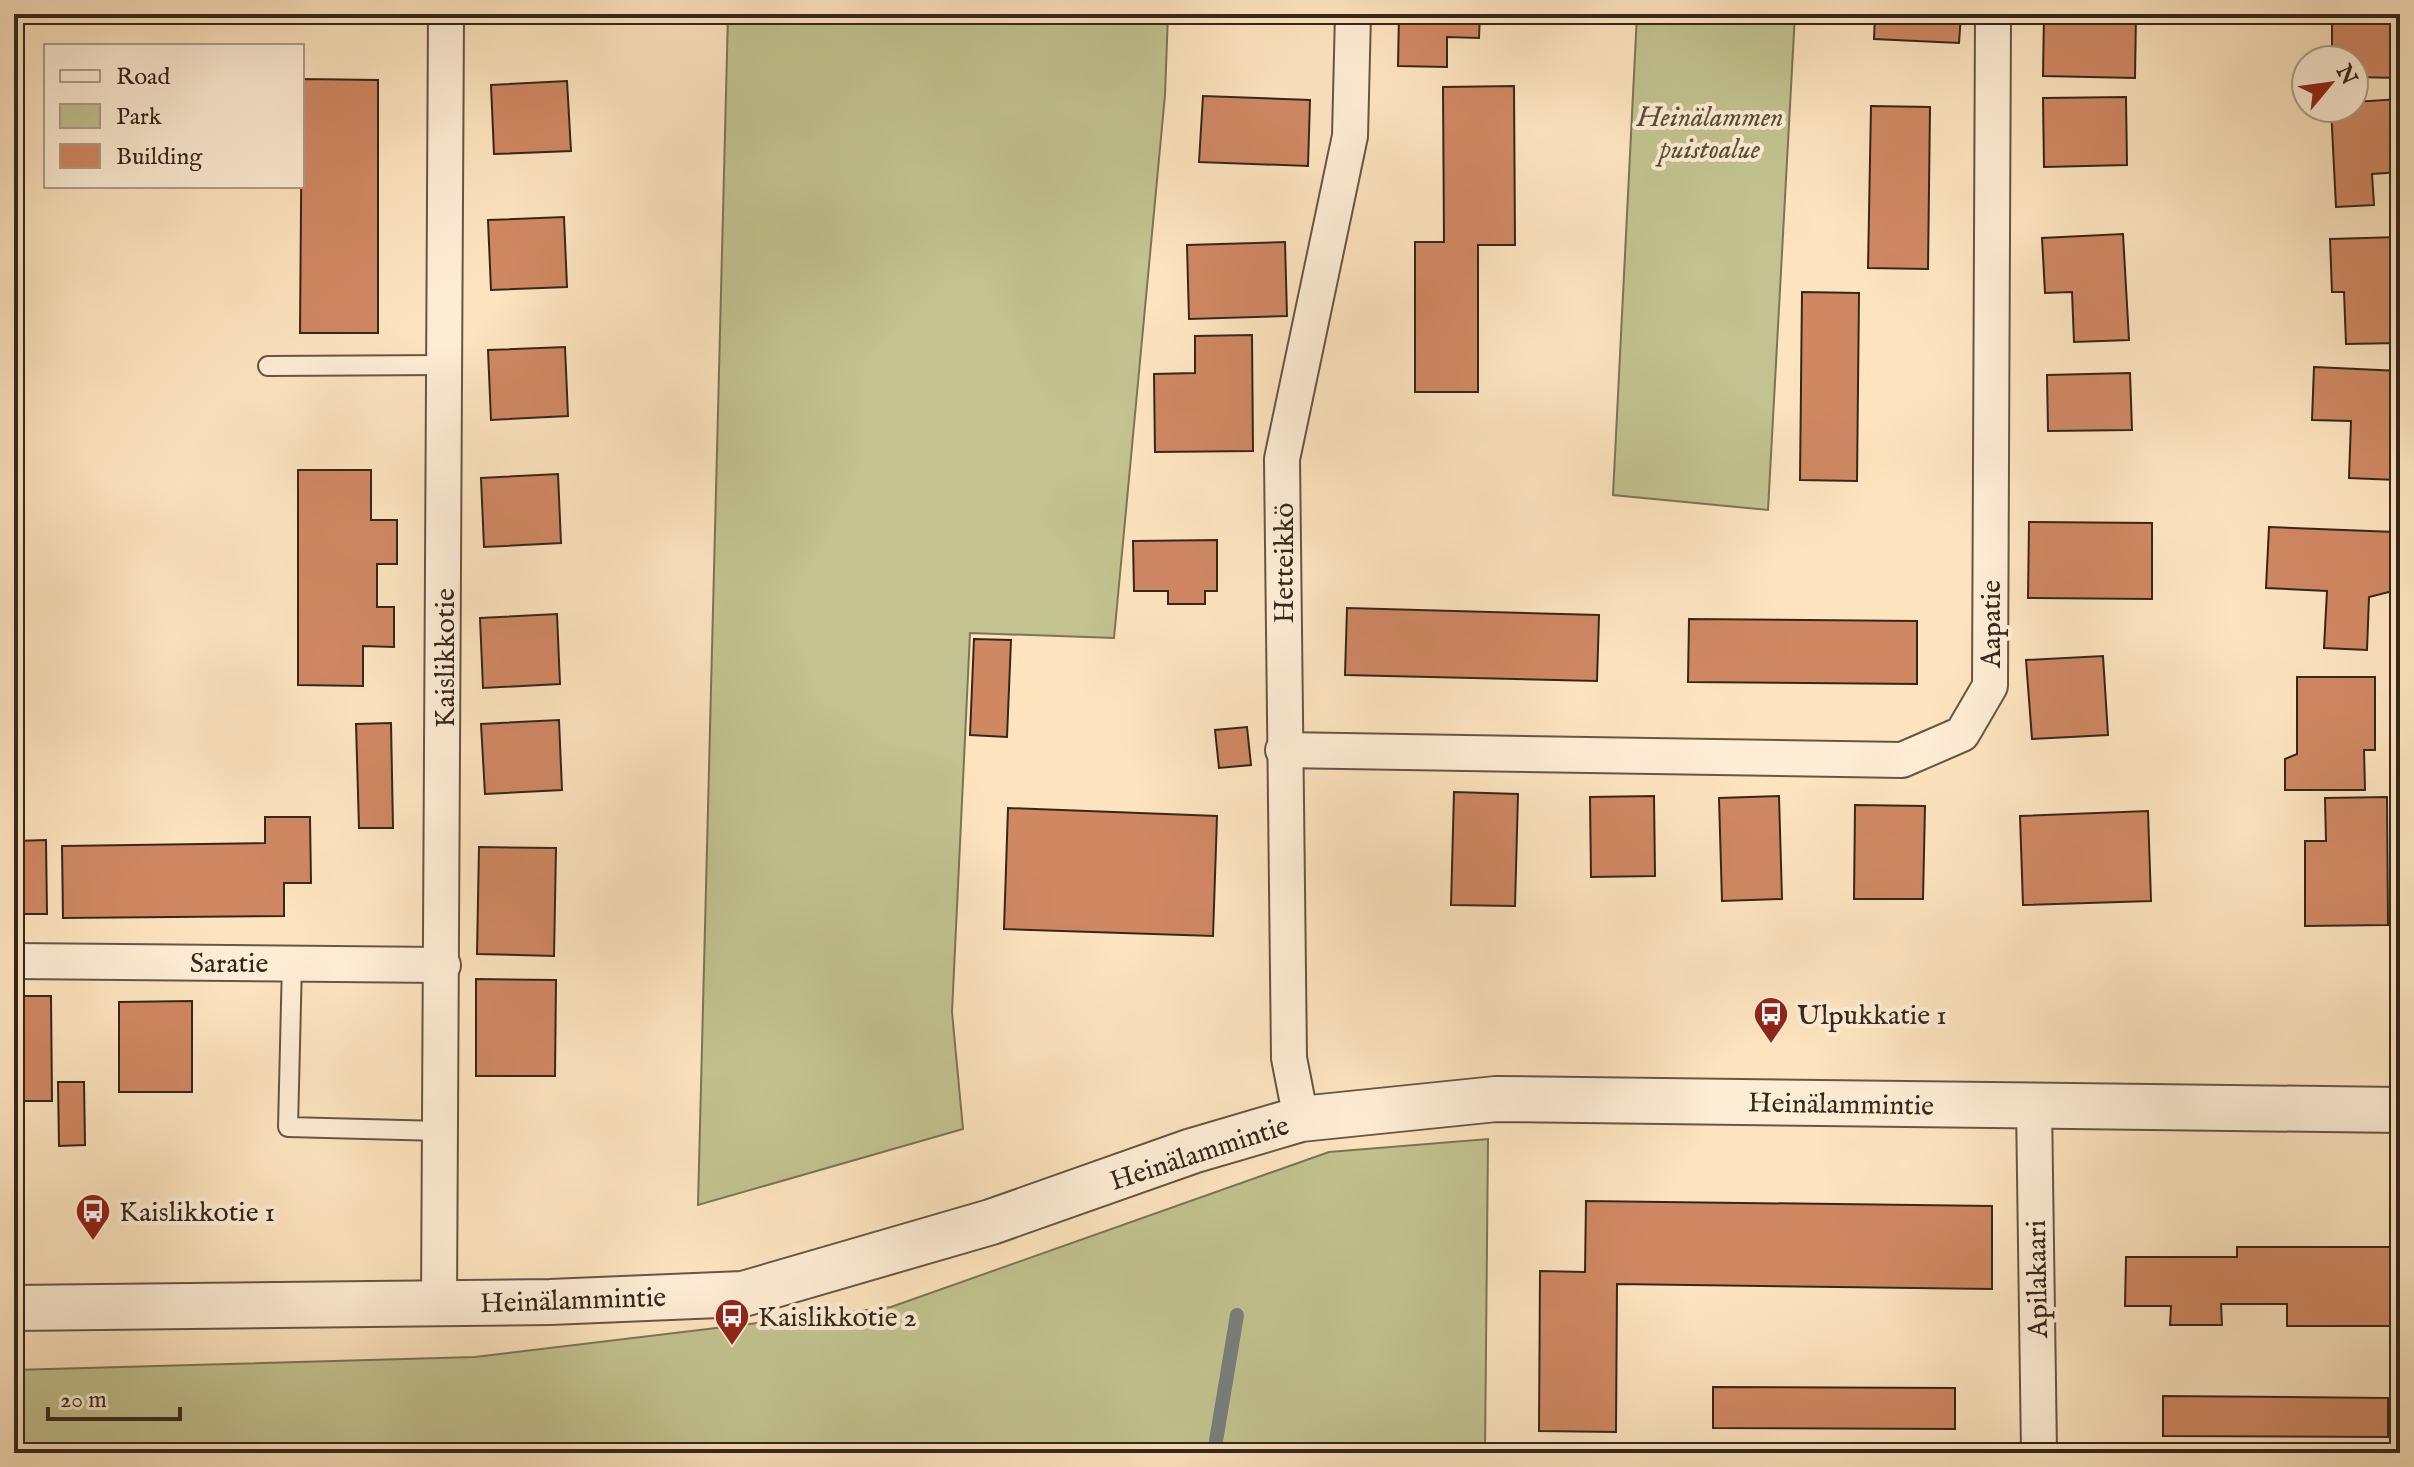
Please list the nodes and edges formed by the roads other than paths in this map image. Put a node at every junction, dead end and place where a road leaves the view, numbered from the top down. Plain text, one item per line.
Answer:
1 (446, 14) edge
2 (1353, 14) edge
3 (1993, 14) edge
4 (445, 365) junction
5 (268, 366) dead end
6 (1283, 750) junction
7 (14, 961) edge
8 (292, 963) junction
9 (443, 965) junction
10 (2034, 1105) junction
11 (2400, 1110) edge
12 (1301, 1119) junction
13 (441, 1131) junction
14 (439, 1303) junction
15 (14, 1308) edge
16 (2039, 1453) edge

1 - 4 street, Kaislikkotie
2 - 6 street, Hetteikkö
3 - 6 street, Aapatie
4 - 5 lane
4 - 9 street, Kaislikkotie
6 - 12 street, Hetteikkö
7 - 8 street, Saratie
8 - 9 street, Saratie
8 - 13 lane
9 - 13 street, Kaislikkotie
10 - 11 street, Heinälammintie
10 - 12 street, Heinälammintie
10 - 16 street, Apilakaari
12 - 14 street, Heinälammintie
13 - 14 street, Kaislikkotie
14 - 15 street, Heinälammintie

